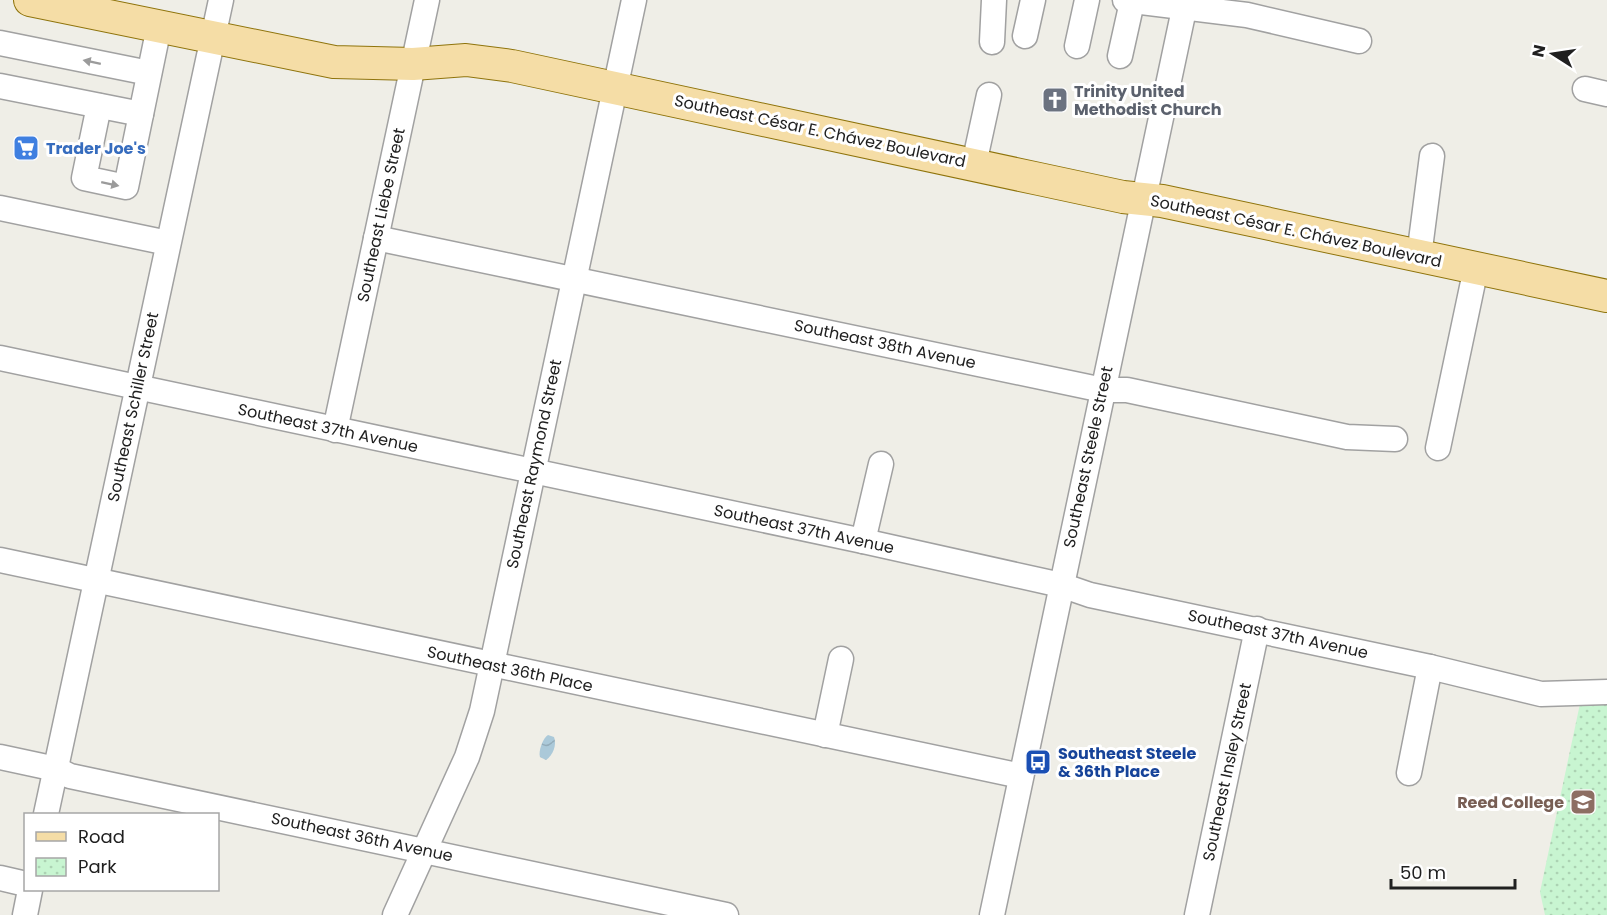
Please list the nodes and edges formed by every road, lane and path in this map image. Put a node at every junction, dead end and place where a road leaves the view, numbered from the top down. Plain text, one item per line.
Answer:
1 (30, 0) edge
2 (221, 0) edge
3 (427, 0) edge
4 (634, 0) edge
5 (994, 0) edge
6 (1033, 0) edge
7 (1087, 0) edge
8 (1128, 1) edge
9 (1185, 4) edge
10 (159, 27) junction
11 (1026, 36) dead end
12 (213, 38) junction
13 (1359, 41) dead end
14 (0, 42) edge
15 (992, 42) dead end
16 (1077, 46) dead end
17 (1120, 56) dead end
18 (413, 64) junction
19 (149, 73) junction
20 (0, 86) edge
21 (615, 87) junction
22 (989, 95) dead end
23 (99, 106) junction
24 (141, 114) junction
25 (1432, 156) dead end
26 (974, 164) junction
27 (1143, 199) junction
28 (0, 207) edge
29 (376, 238) junction
30 (168, 243) junction
31 (1419, 256) junction
32 (1476, 268) junction
33 (574, 280) junction
34 (1607, 296) edge
35 (0, 358) edge
36 (137, 388) junction
37 (1103, 390) junction
38 (335, 430) junction
39 (1395, 439) dead end
40 (1438, 448) dead end
41 (880, 464) dead end
42 (533, 471) junction
43 (863, 541) junction
44 (0, 560) edge
45 (96, 580) junction
46 (1061, 585) junction
47 (1257, 629) junction
48 (841, 659) dead end
49 (492, 665) junction
50 (1430, 667) junction
51 (1607, 692) edge
52 (825, 735) junction
53 (0, 757) edge
54 (56, 769) junction
55 (1409, 772) dead end
56 (1021, 776) junction
57 (46, 813) edge
58 (425, 850) junction
59 (0, 878) edge
60 (24, 884) edge
61 (30, 891) edge
62 (25, 915) edge
63 (394, 915) edge
64 (726, 915) edge
65 (992, 915) edge
66 (1197, 915) edge

1 - 10 main road, Southeast César E. Chávez Boulevard
2 - 12 street, Southeast Schiller Street
3 - 18 street, Southeast Liebe Street
4 - 21 street, Southeast Raymond Street
5 - 15 street
6 - 11 street
7 - 16 street
8 - 9 street
8 - 17 street
9 - 13 street
9 - 27 street, Southeast Steele Street
10 - 12 main road, Southeast César E. Chávez Boulevard
10 - 19 street
12 - 18 main road, Southeast César E. Chávez Boulevard
12 - 30 street, Southeast Schiller Street
19 -> 14 street
18 - 21 main road, Southeast César E. Chávez Boulevard
18 - 29 street, Southeast Liebe Street
19 - 24 street
20 - 23 street
21 - 26 main road, Southeast César E. Chávez Boulevard
21 - 33 street, Southeast Raymond Street
22 - 26 street
23 - 24 street
23 -> 24 street
25 - 31 street
26 - 27 main road, Southeast César E. Chávez Boulevard
27 - 31 main road, Southeast César E. Chávez Boulevard
27 - 37 street, Southeast Steele Street
28 - 30 street
29 - 33 street, Southeast 38th Avenue
29 - 38 street, Southeast Liebe Street
30 - 36 street, Southeast Schiller Street
31 - 32 main road, Southeast César E. Chávez Boulevard
32 - 34 main road, Southeast César E. Chávez Boulevard
32 - 40 street
33 - 37 street, Southeast 38th Avenue
33 - 42 street, Southeast Raymond Street
35 - 36 street, Southeast 37th Avenue
36 - 38 street, Southeast 37th Avenue
36 - 45 street, Southeast Schiller Street
37 - 39 street, Southeast 38th Avenue
37 - 46 street, Southeast Steele Street
38 - 42 street, Southeast 37th Avenue
41 - 43 street
42 - 43 street, Southeast 37th Avenue
42 - 49 street, Southeast Raymond Street
43 - 46 street, Southeast 37th Avenue
44 - 45 street, Southeast 36th Place
45 - 49 street, Southeast 36th Place
45 - 54 street, Southeast Schiller Street
46 - 47 street, Southeast 37th Avenue
46 - 56 street, Southeast Steele Street
47 - 50 street, Southeast 37th Avenue
47 - 66 street, Southeast Insley Street
48 - 52 street
49 - 52 street, Southeast 36th Place
49 - 58 street, Southeast Raymond Street
50 - 51 street, Southeast 37th Avenue
50 - 55 street
52 - 56 street, Southeast 36th Place
53 - 54 street, Southeast 36th Avenue
54 - 57 street, Southeast Schiller Street
54 - 58 street, Southeast 36th Avenue
56 - 65 street, Southeast Steele Street
58 - 63 street, Southeast Raymond Street
58 - 64 street, Southeast 36th Avenue
59 - 60 street
61 - 62 street

